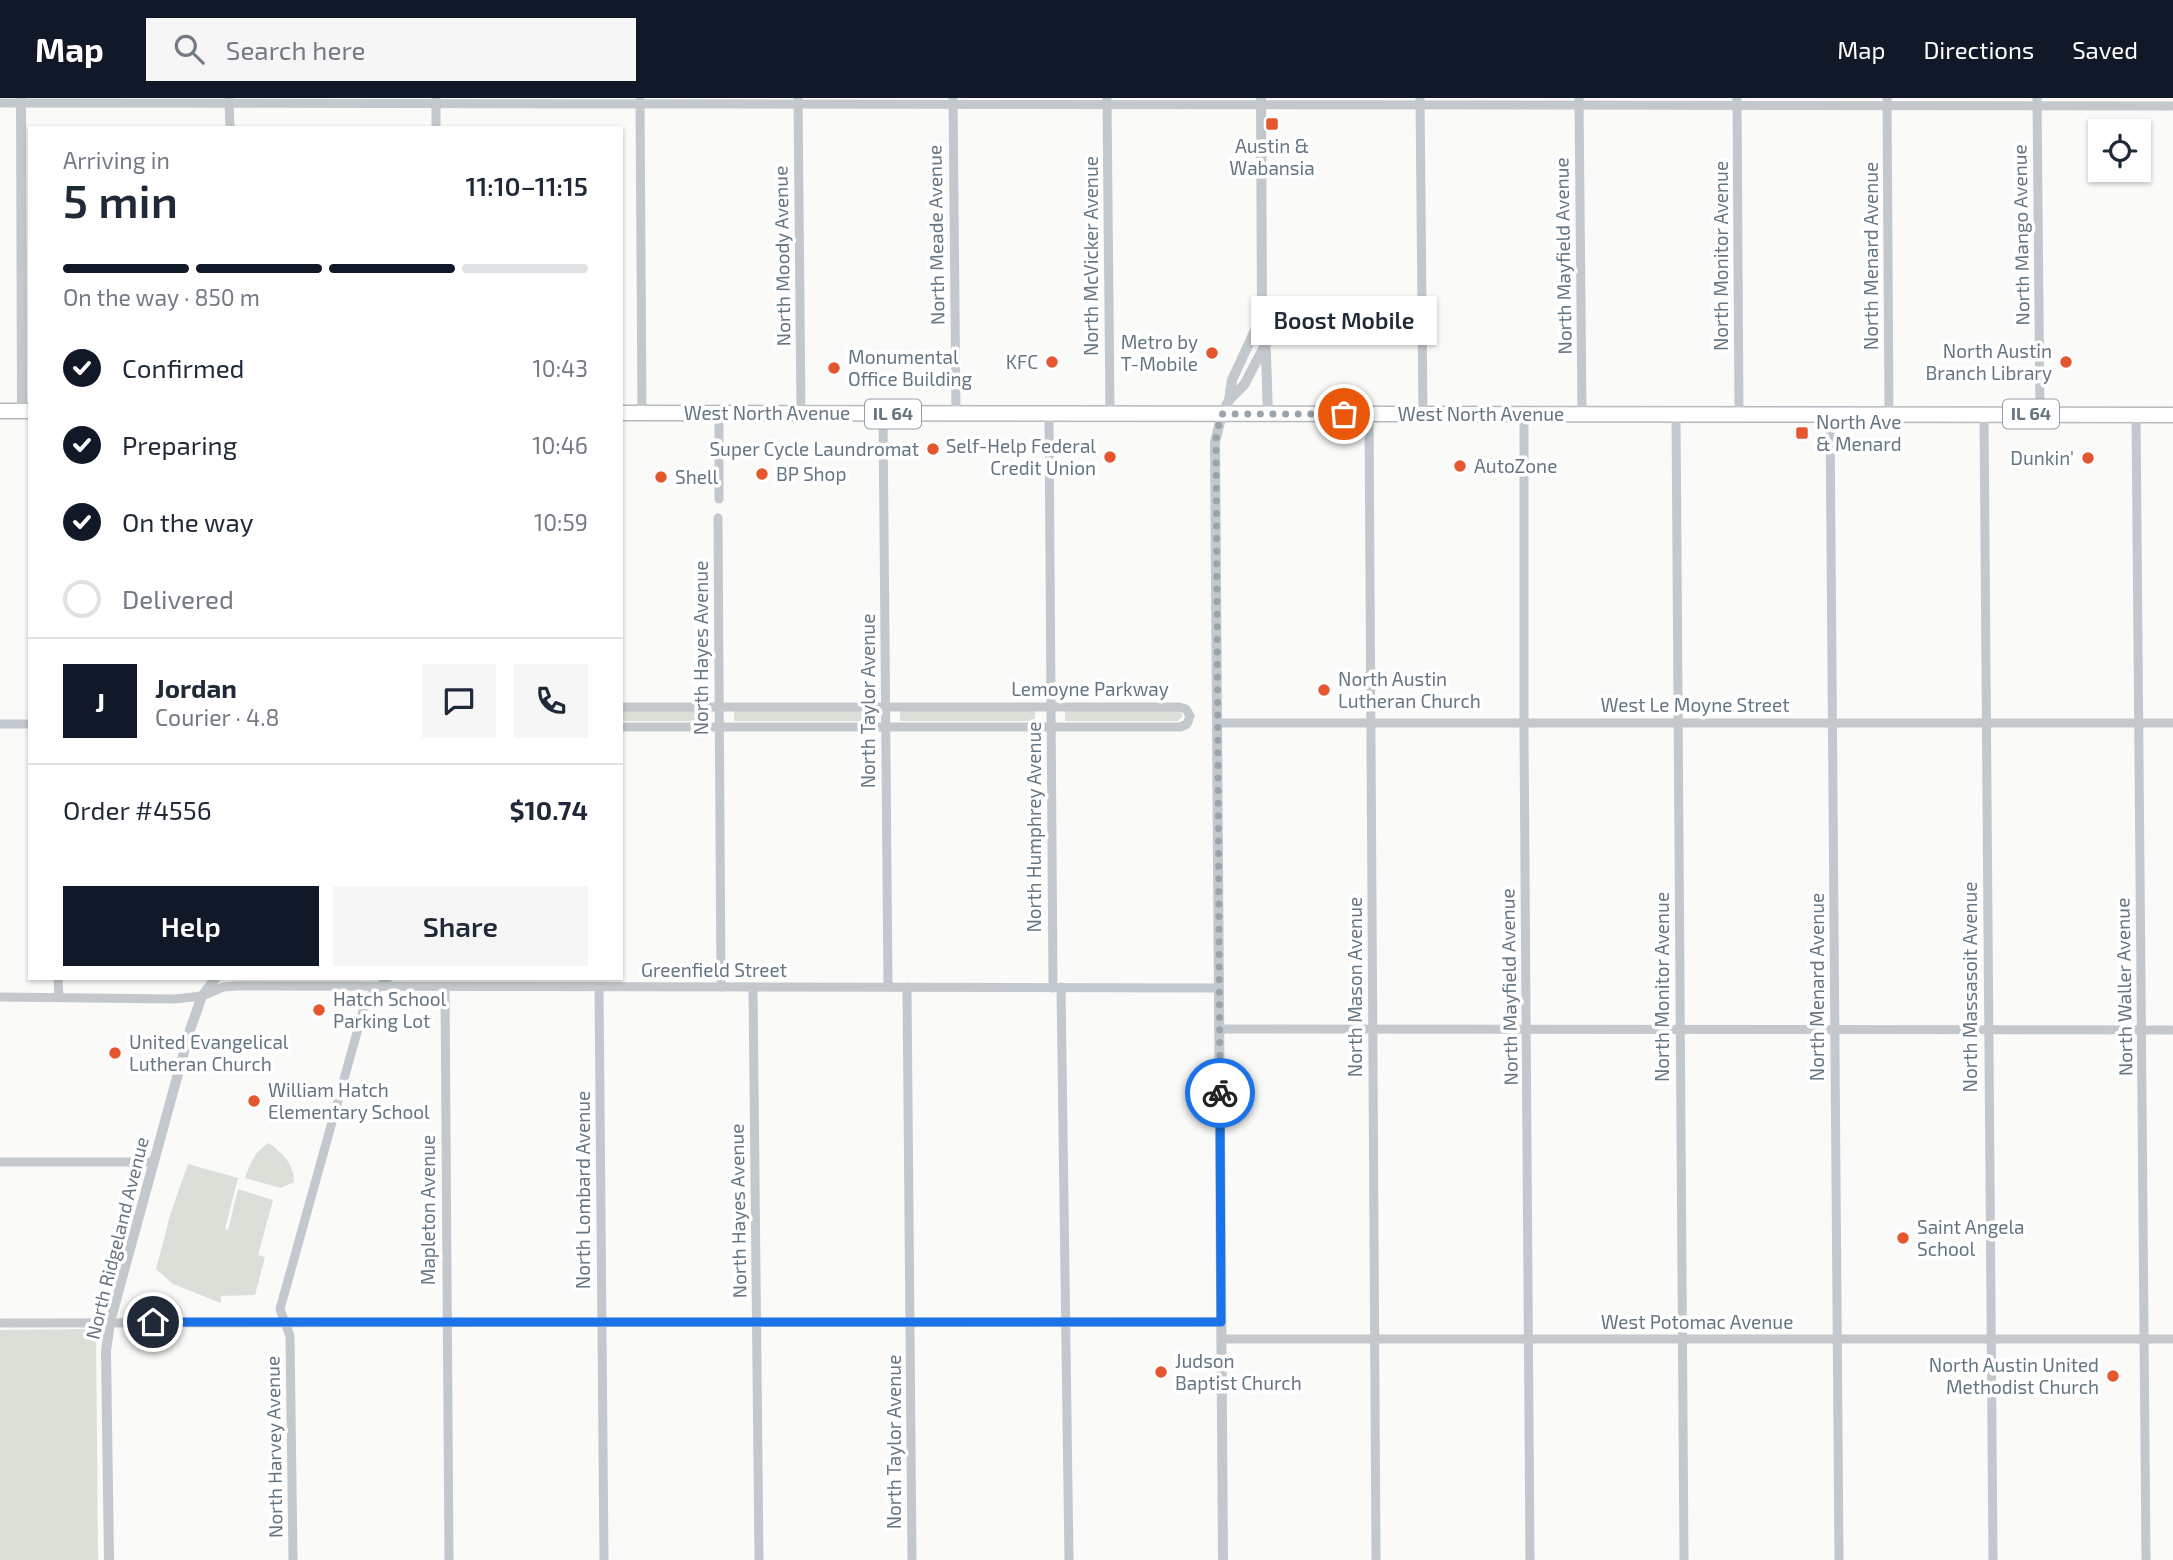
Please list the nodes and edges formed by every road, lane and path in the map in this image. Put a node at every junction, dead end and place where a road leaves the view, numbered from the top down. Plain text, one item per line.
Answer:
1 (436, 100) edge
2 (20, 101) edge
3 (229, 101) edge
4 (640, 101) edge
5 (798, 101) edge
6 (953, 101) edge
7 (1107, 101) edge
8 (1261, 101) edge
9 (1420, 101) edge
10 (1579, 102) edge
11 (1737, 102) edge
12 (1887, 102) edge
13 (2037, 102) edge
14 (0, 103) edge
15 (2173, 106) edge
16 (230, 126) edge
17 (436, 126) edge
18 (1262, 316) junction
19 (1265, 344) junction
20 (1229, 400) junction
21 (0, 411) edge
22 (26, 411) edge
23 (623, 413) edge
24 (642, 413) junction
25 (719, 413) junction
26 (801, 413) junction
27 (883, 414) junction
28 (956, 414) junction
29 (1049, 414) junction
30 (1110, 414) junction
31 (1222, 414) junction
32 (1269, 414) junction
33 (1369, 414) junction
34 (1423, 414) junction
35 (1524, 414) junction
36 (1582, 414) junction
37 (1676, 414) junction
38 (1740, 414) junction
39 (1830, 414) junction
40 (1889, 414) junction
41 (1984, 414) junction
42 (2040, 415) junction
43 (2136, 415) junction
44 (2173, 415) edge
45 (719, 499) dead end
46 (718, 518) dead end
47 (886, 706) junction
48 (623, 707) edge
49 (719, 707) junction
50 (1051, 707) junction
51 (1217, 723) junction
52 (1371, 723) junction
53 (1524, 723) junction
54 (1677, 723) junction
55 (1833, 723) junction
56 (1986, 723) junction
57 (2139, 723) junction
58 (2173, 723) edge
59 (0, 724) edge
60 (28, 724) edge
61 (1051, 726) junction
62 (623, 727) edge
63 (719, 727) junction
64 (886, 727) junction
65 (58, 980) edge
66 (214, 980) edge
67 (386, 980) edge
68 (556, 983) edge
69 (380, 987) junction
70 (445, 987) junction
71 (599, 987) junction
72 (720, 987) junction
73 (753, 987) junction
74 (888, 987) junction
75 (907, 987) junction
76 (1057, 988) junction
77 (1219, 988) junction
78 (202, 996) junction
79 (0, 997) edge
80 (59, 997) junction
81 (1219, 1029) junction
82 (1373, 1029) junction
83 (1527, 1029) junction
84 (1680, 1029) junction
85 (1835, 1030) junction
86 (1988, 1030) junction
87 (2142, 1030) junction
88 (2173, 1030) edge
89 (0, 1162) edge
90 (153, 1162) junction
91 (110, 1322) junction
92 (286, 1322) junction
93 (446, 1322) junction
94 (601, 1322) junction
95 (756, 1322) junction
96 (911, 1322) junction
97 (1066, 1322) junction
98 (1221, 1322) junction
99 (0, 1323) edge
100 (1221, 1339) junction
101 (1375, 1339) junction
102 (1529, 1339) junction
103 (1683, 1339) junction
104 (1837, 1339) junction
105 (1991, 1339) junction
106 (2144, 1339) junction
107 (2173, 1339) edge
108 (109, 1560) edge
109 (293, 1560) edge
110 (449, 1560) edge
111 (604, 1560) edge
112 (759, 1560) edge
113 (912, 1560) edge
114 (1069, 1560) edge
115 (1223, 1560) edge
116 (1376, 1560) edge
117 (1530, 1560) edge
118 (1684, 1560) edge
119 (1839, 1560) edge
120 (1993, 1560) edge
121 (2146, 1560) edge

1 - 3 street
1 - 4 street
1 - 17 street
2 - 3 street
2 - 14 street
2 - 22 street
3 - 16 street
4 - 5 street
4 - 24 street
5 - 6 street
5 - 26 street, North Moody Avenue
6 - 7 street
6 - 28 street, North Meade Avenue
7 - 8 street
7 - 30 street, North McVicker Avenue
8 - 9 street
8 - 18 street
9 - 10 street
9 - 34 street
10 - 11 street
10 - 36 street, North Mayfield Avenue
11 - 12 street
11 - 38 street, North Monitor Avenue
12 - 13 street
12 - 40 street, North Menard Avenue
13 - 15 street
13 - 42 street, North Mango Avenue
18 - 19 street
18 - 20 street
19 - 20 street
19 - 32 street
20 - 31 street
21 - 22 main road
23 - 24 main road, West North Avenue / IL 64
24 - 25 main road, West North Avenue / IL 64
25 - 26 main road, West North Avenue / IL 64
25 - 45 street
26 - 27 main road, West North Avenue / IL 64
27 - 28 main road, West North Avenue / IL 64
27 - 47 street, North Taylor Avenue
28 - 29 main road, West North Avenue / IL 64
29 - 30 main road, West North Avenue / IL 64
29 - 50 street, North Humphrey Avenue
30 - 31 main road, West North Avenue / IL 64
31 - 32 main road, West North Avenue / IL 64
31 - 51 street
32 - 33 main road, West North Avenue / IL 64
33 - 34 main road, West North Avenue / IL 64
33 - 52 street, North Mason Avenue
34 - 35 main road, West North Avenue / IL 64
35 - 36 main road, West North Avenue / IL 64
35 - 53 street, North Mayfield Avenue
36 - 37 main road, West North Avenue / IL 64
37 - 38 main road, West North Avenue / IL 64
37 - 54 street, North Monitor Avenue
38 - 39 main road, West North Avenue / IL 64
39 - 40 main road, West North Avenue / IL 64
39 - 55 street, North Menard Avenue
40 - 41 main road, West North Avenue / IL 64
41 - 42 main road, West North Avenue / IL 64
41 - 56 street, North Massasoit Avenue
42 - 43 main road, West North Avenue / IL 64
43 - 44 main road, West North Avenue / IL 64
43 - 57 street, North Waller Avenue
46 - 49 street, North Hayes Avenue
47 - 49 street, Lemoyne Parkway
47 - 50 street, Lemoyne Parkway
47 - 64 street, North Taylor Avenue
48 - 49 street, Lemoyne Parkway
49 - 63 street, North Hayes Avenue
50 - 61 street, North Humphrey Avenue
50 - 61 street, Lemoyne Parkway
51 - 52 street, West Le Moyne Street
51 - 77 street
52 - 53 street, West Le Moyne Street
52 - 82 street, North Mason Avenue
53 - 54 street, West Le Moyne Street
53 - 83 street, North Mayfield Avenue
54 - 55 street, West Le Moyne Street
54 - 84 street, North Monitor Avenue
55 - 56 street, West Le Moyne Street
55 - 85 street, North Menard Avenue
56 - 57 street, West Le Moyne Street
56 - 86 street, North Massasoit Avenue
57 - 58 street, West Le Moyne Street
57 - 87 street, North Waller Avenue
59 - 60 street
61 - 64 street, Lemoyne Parkway
61 - 76 street, North Humphrey Avenue
62 - 63 street, Lemoyne Parkway
63 - 64 street, Lemoyne Parkway
63 - 72 street, North Hayes Avenue
64 - 74 street, North Taylor Avenue
65 - 80 street
66 - 78 street, North Ridgeland Avenue
67 - 69 street, North Harvey Avenue
68 - 70 street, Greenfield Street
68 - 71 street, Greenfield Street
69 - 70 street, Greenfield Street
69 - 78 street, Greenfield Street
69 - 92 street, North Harvey Avenue
70 - 93 street, Mapleton Avenue
71 - 72 street, Greenfield Street
71 - 94 street, North Lombard Avenue
72 - 73 street, Greenfield Street
73 - 74 street, Greenfield Street
73 - 95 street, North Hayes Avenue
74 - 75 street, Greenfield Street
75 - 76 street, Greenfield Street
75 - 96 street, North Taylor Avenue
76 - 77 street, Greenfield Street
76 - 97 street, North Humphrey Avenue
77 - 81 street
78 - 80 street, Greenfield Street
78 - 90 street, North Ridgeland Avenue
79 - 80 street, Greenfield Street
81 - 82 street
81 - 98 street
82 - 83 street
82 - 101 street, North Mason Avenue
83 - 84 street
83 - 102 street, North Mayfield Avenue
84 - 85 street
84 - 103 street, North Monitor Avenue
85 - 86 street
85 - 104 street, North Menard Avenue
86 - 87 street
86 - 105 street, North Massasoit Avenue
87 - 88 street
87 - 106 street, North Waller Avenue
89 - 90 street
90 - 91 street, North Ridgeland Avenue
91 - 92 street
91 - 99 street
91 - 108 street, North Ridgeland Avenue
92 - 93 street
92 - 109 street, North Harvey Avenue
93 - 94 street
93 - 110 street, Mapleton Avenue
94 - 95 street
94 - 111 street, North Lombard Avenue
95 - 96 street
95 - 112 street, North Hayes Avenue
96 - 97 street
96 - 113 street, North Taylor Avenue
97 - 98 street
97 - 114 street, North Humphrey Avenue
98 - 100 street
100 - 101 street, West Potomac Avenue
100 - 115 street
101 - 102 street, West Potomac Avenue
101 - 116 street, North Mason Avenue
102 - 103 street, West Potomac Avenue
102 - 117 street, North Mayfield Avenue
103 - 104 street, West Potomac Avenue
103 - 118 street, North Monitor Avenue
104 - 105 street, West Potomac Avenue
104 - 119 street, North Menard Avenue
105 - 106 street, West Potomac Avenue
105 - 120 street, North Massasoit Avenue
106 - 107 street, West Potomac Avenue
106 - 121 street, North Waller Avenue

